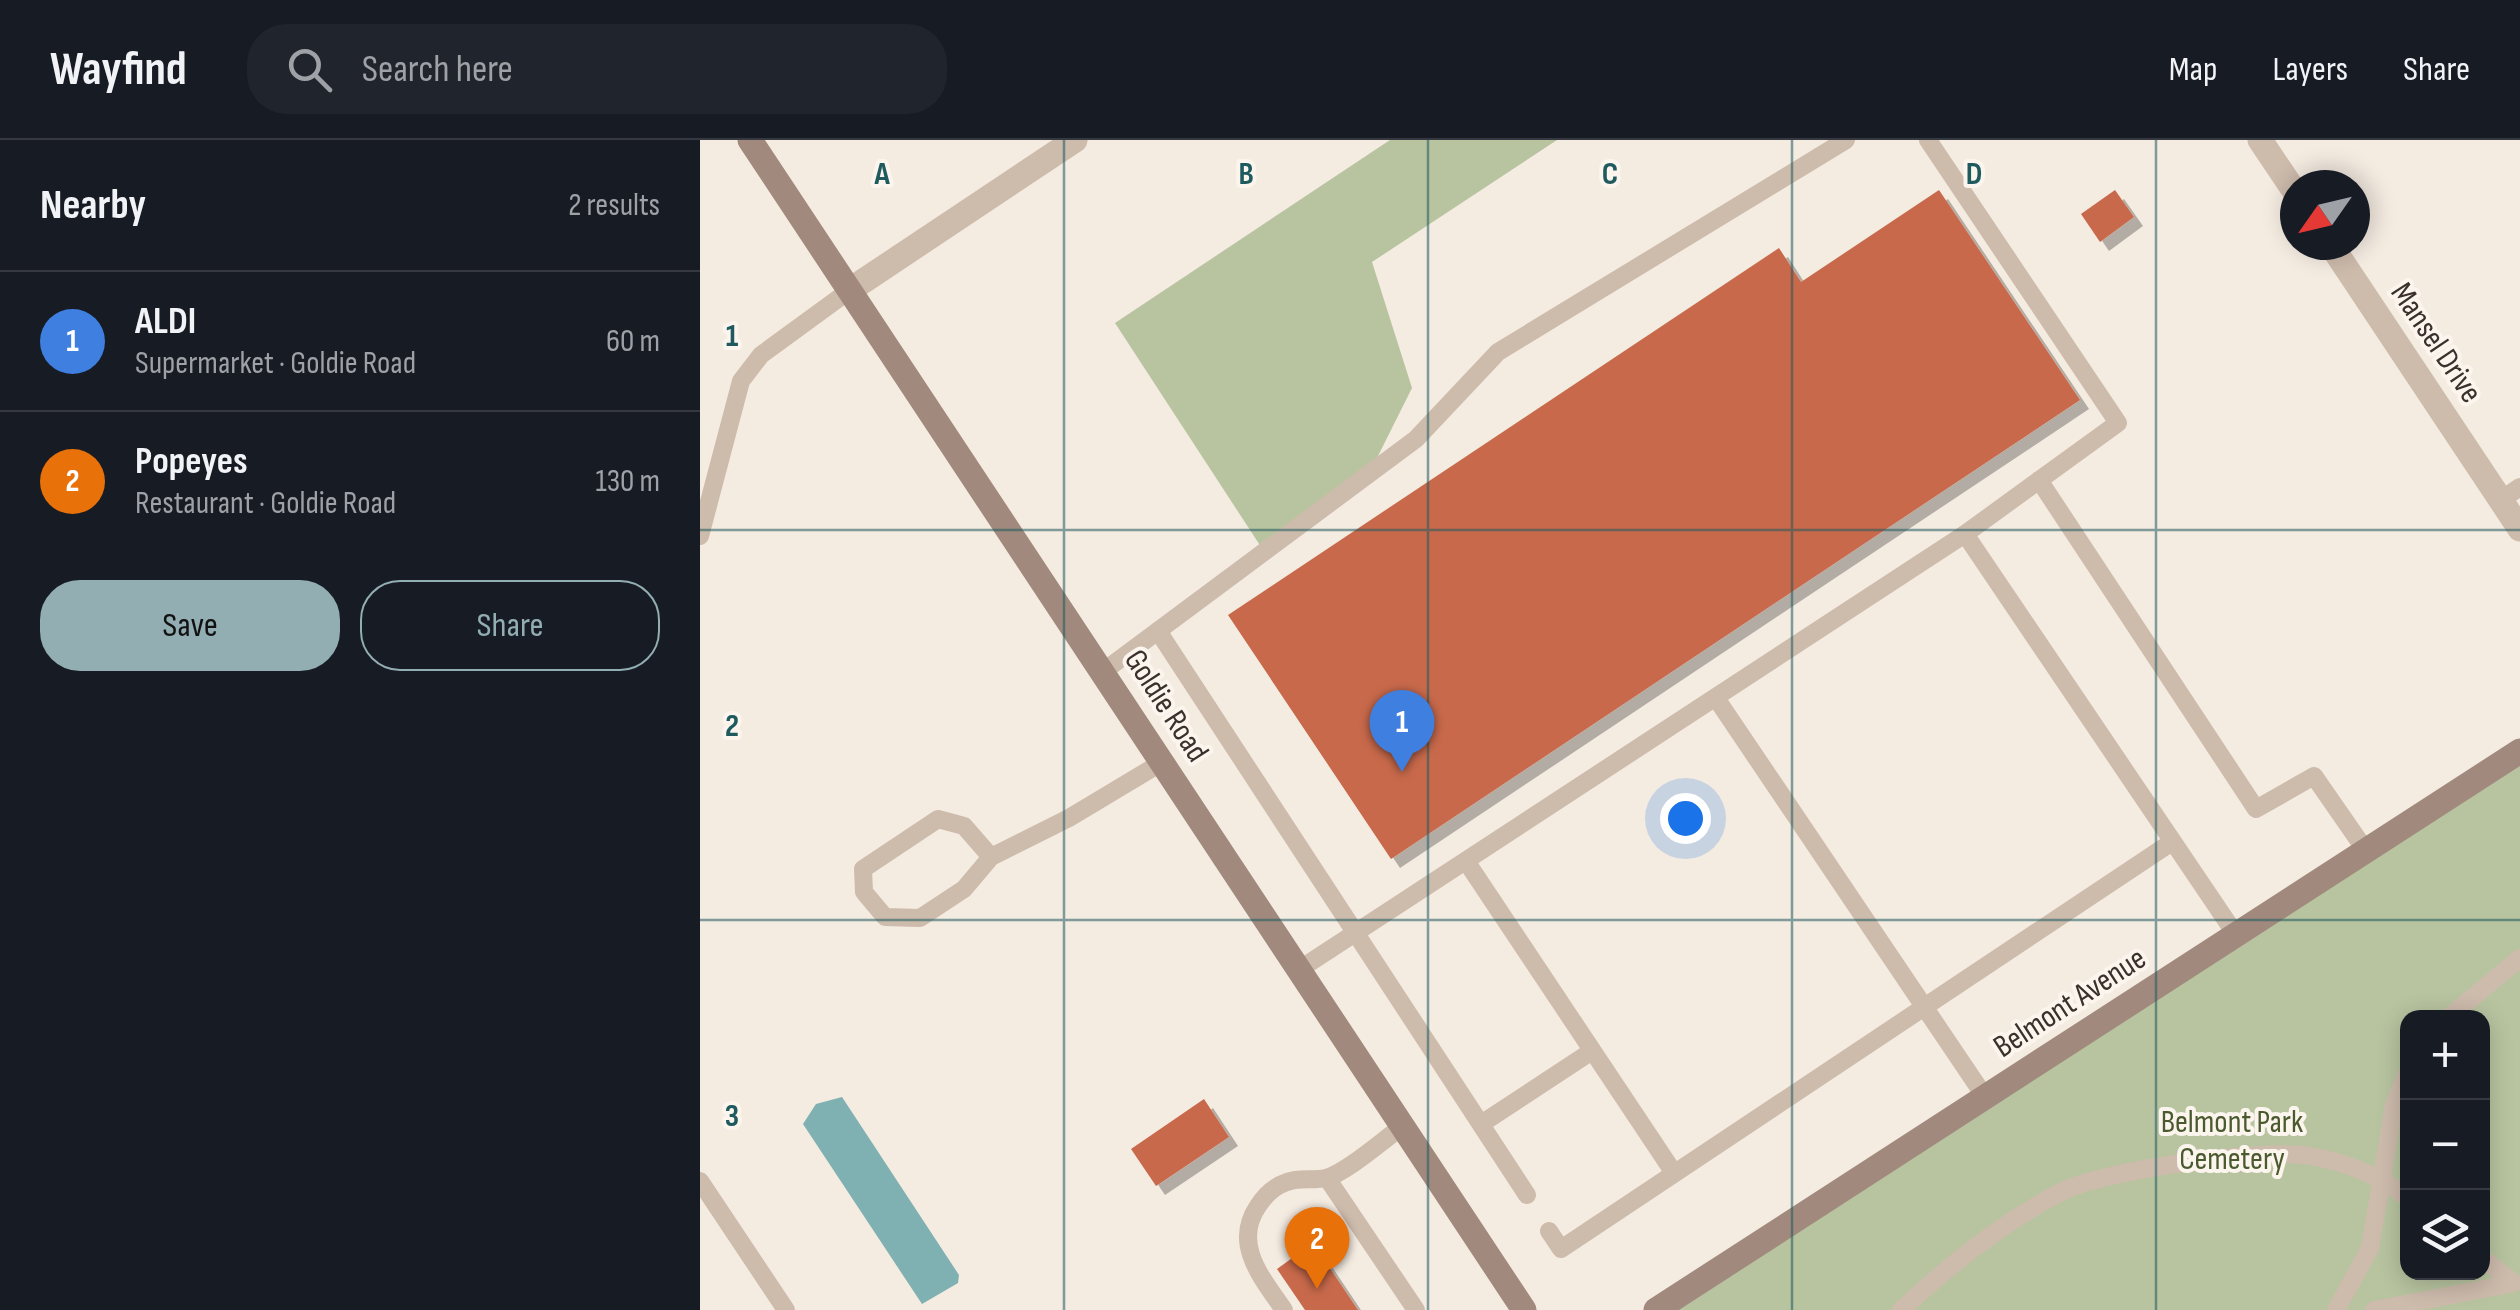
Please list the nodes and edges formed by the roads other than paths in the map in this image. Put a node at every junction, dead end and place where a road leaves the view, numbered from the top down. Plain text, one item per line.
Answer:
1 (750, 140) edge
2 (1076, 140) edge
3 (1846, 140) edge
4 (1928, 140) edge
5 (2260, 140) edge
6 (2280, 170) edge
7 (2342, 260) edge
8 (850, 290) junction
9 (2039, 480) junction
10 (2511, 493) edge
11 (2520, 528) edge
12 (1964, 534) junction
13 (700, 536) edge
14 (1158, 631) junction
15 (1104, 671) junction
16 (1716, 698) junction
17 (2520, 751) edge
18 (1164, 761) junction
19 (2172, 842) junction
20 (2366, 851) junction
21 (992, 857) junction
22 (1466, 861) junction
23 (1358, 932) junction
24 (2236, 934) junction
25 (2517, 965) edge
26 (1300, 969) junction
27 (1923, 1006) junction
28 (2458, 1010) edge
29 (1592, 1051) junction
30 (2400, 1091) edge
31 (1985, 1097) junction
32 (1481, 1124) junction
33 (1403, 1126) junction
34 (1674, 1173) junction
35 (1327, 1178) junction
36 (2383, 1178) junction
37 (700, 1181) edge
38 (2400, 1192) edge
39 (1527, 1195) dead end
40 (1550, 1230) dead end
41 (2490, 1264) edge
42 (2517, 1284) edge
43 (786, 1310) edge
44 (1284, 1310) edge
45 (1416, 1310) edge
46 (1524, 1310) edge
47 (1656, 1310) edge
48 (1901, 1310) edge
49 (2336, 1310) edge
50 (2374, 1310) edge

1 - 8 street, Goldie Road
2 - 8 street
3 - 14 lane
4 - 9 lane
5 - 6 street
7 - 10 street, Mansel Drive
8 - 13 lane
8 - 15 street, Goldie Road
9 - 12 lane
9 - 20 lane
10 - 11 street, Mansel Drive
12 - 16 lane
12 - 19 lane
14 - 15 lane
14 - 23 lane
15 - 18 street, Goldie Road
16 - 22 lane
16 - 27 lane
17 - 20 street, Belmont Avenue
18 - 21 lane
18 - 26 street, Goldie Road
19 - 24 lane
19 - 27 lane
20 - 24 street, Belmont Avenue
21 - 21 lane
22 - 23 lane
22 - 29 lane
23 - 26 lane
23 - 32 lane
24 - 31 street, Belmont Avenue
25 - 28 lane
26 - 33 street, Goldie Road
27 - 31 lane
27 - 34 lane
29 - 32 lane
29 - 34 lane
30 - 36 lane
31 - 47 street, Belmont Avenue
32 - 39 lane
33 - 35 lane
33 - 46 street, Goldie Road
34 - 40 lane
35 - 44 lane
35 - 45 lane
36 - 38 lane
36 - 48 lane
36 - 49 lane
37 - 43 lane
41 - 42 lane
42 - 50 lane

